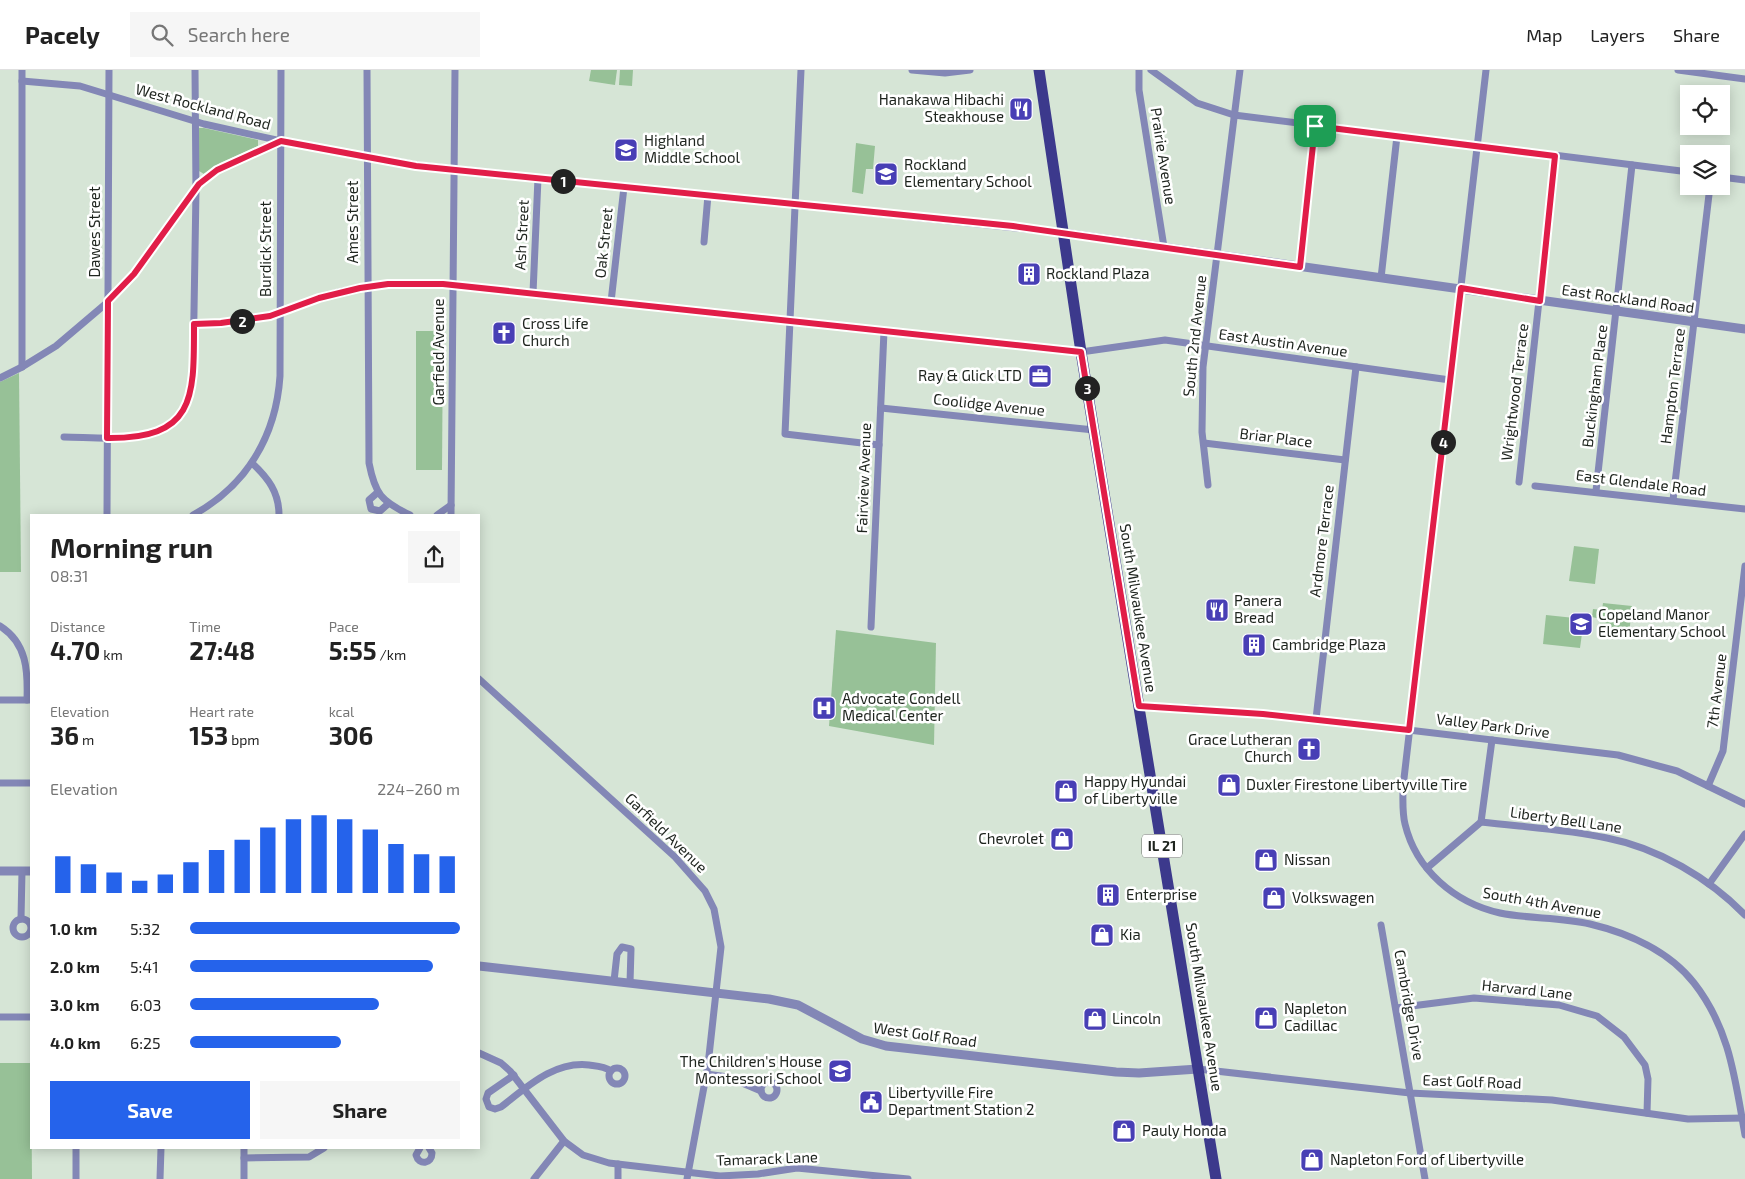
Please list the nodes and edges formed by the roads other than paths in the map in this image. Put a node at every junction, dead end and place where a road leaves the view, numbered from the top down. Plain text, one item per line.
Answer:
1 (22, 70) edge
2 (109, 70) edge
3 (195, 70) edge
4 (281, 70) edge
5 (367, 70) edge
6 (455, 70) edge
7 (801, 70) edge
8 (912, 70) edge
9 (970, 70) edge
10 (1039, 70) edge
11 (1139, 70) edge
12 (1151, 70) edge
13 (1240, 70) edge
14 (1486, 70) edge
15 (1678, 70) edge
16 (1745, 79) edge
17 (22, 81) junction
18 (109, 95) junction
19 (1234, 116) junction
20 (196, 121) junction
21 (1315, 126) junction
22 (1397, 136) junction
23 (281, 141) junction
24 (1478, 146) junction
25 (1555, 156) junction
26 (367, 158) junction
27 (1632, 165) junction
28 (455, 170) junction
29 (1680, 171) edge
30 (538, 178) junction
31 (1730, 178) edge
32 (1745, 180) edge
33 (624, 187) junction
34 (196, 191) junction
35 (708, 195) junction
36 (1709, 195) edge
37 (795, 205) junction
38 (1063, 233) junction
39 (704, 242) dead end
40 (1164, 247) junction
41 (1217, 254) junction
42 (1300, 267) junction
43 (1381, 278) junction
44 (453, 285) junction
45 (366, 287) junction
46 (1461, 288) junction
47 (533, 293) junction
48 (108, 301) junction
49 (1540, 301) junction
50 (611, 302) junction
51 (280, 312) junction
52 (1618, 312) junction
53 (789, 322) junction
54 (1694, 322) junction
55 (194, 324) junction
56 (1745, 329) edge
57 (884, 331) junction
58 (1207, 346) junction
59 (1081, 352) junction
60 (22, 367) junction
61 (1356, 367) junction
62 (0, 378) edge
63 (1450, 380) junction
64 (880, 408) junction
65 (1094, 430) junction
66 (64, 437) dead end
67 (107, 438) junction
68 (1204, 443) junction
69 (879, 445) junction
70 (1345, 460) junction
71 (252, 463) junction
72 (1518, 482) dead end
73 (1208, 485) dead end
74 (1535, 486) dead end
75 (1596, 491) junction
76 (377, 493) junction
77 (1673, 500) junction
78 (388, 504) junction
79 (451, 505) junction
80 (1745, 509) edge
81 (107, 514) edge
82 (195, 514) edge
83 (279, 514) edge
84 (408, 514) edge
85 (438, 514) edge
86 (452, 514) edge
87 (1745, 566) edge
88 (0, 626) edge
89 (871, 627) dead end
90 (480, 680) edge
91 (0, 700) edge
92 (29, 700) edge
93 (1139, 706) junction
94 (1316, 718) junction
95 (1409, 730) junction
96 (1492, 740) junction
97 (0, 783) edge
98 (30, 783) edge
99 (1708, 786) junction
100 (1745, 804) edge
101 (1481, 822) junction
102 (1745, 834) edge
103 (1427, 868) junction
104 (0, 871) edge
105 (26, 871) edge
106 (1708, 884) junction
107 (1745, 915) edge
108 (21, 919) dead end
109 (1381, 925) dead end
110 (480, 966) edge
111 (614, 981) junction
112 (630, 983) junction
113 (716, 993) junction
114 (1396, 1008) junction
115 (0, 1017) edge
116 (30, 1017) edge
117 (480, 1053) edge
118 (1198, 1069) junction
119 (611, 1071) dead end
120 (706, 1074) junction
121 (514, 1075) junction
122 (525, 1089) junction
123 (761, 1091) dead end
124 (1410, 1093) junction
125 (1647, 1113) junction
126 (1744, 1118) edge
127 (1745, 1135) edge
128 (564, 1141) junction
129 (76, 1149) edge
130 (161, 1149) edge
131 (244, 1149) edge
132 (322, 1149) edge
133 (418, 1149) edge
134 (429, 1149) edge
135 (244, 1158) junction
136 (618, 1164) junction
137 (687, 1175) edge
138 (76, 1179) edge
139 (160, 1179) edge
140 (244, 1179) edge
141 (534, 1179) edge
142 (618, 1179) edge
143 (908, 1179) edge
144 (1216, 1179) edge
145 (1426, 1179) edge

1 - 17 street
2 - 18 street, Dawes Street
3 - 20 street
4 - 23 street, Burdick Street
5 - 26 street, Ames Street
6 - 28 street, Garfield Avenue
7 - 37 street
8 - 9 street
10 - 38 main road, South Milwaukee Avenue / IL 21
11 - 40 street, Prairie Avenue
12 - 19 street
13 - 19 street, South 2nd Avenue
14 - 24 street, South 4th Avenue
15 - 16 street
17 - 18 street, West Rockland Road
17 - 60 street
18 - 20 street, West Rockland Road
18 - 48 street, Dawes Street
19 - 21 street
19 - 41 street, South 2nd Avenue
20 - 23 street, West Rockland Road
20 - 34 street
21 - 22 street
21 - 42 street
22 - 24 street
22 - 43 street
23 - 26 street, West Rockland Road
23 - 34 street
23 - 51 street, Burdick Street
24 - 25 street
24 - 46 street, South 4th Avenue
25 - 27 street
25 - 49 street, Wrightwood Terrace
26 - 28 street, West Rockland Road
26 - 45 street, Ames Street
27 - 29 street
27 - 52 street, Buckingham Place
28 - 30 street, West Rockland Road
28 - 44 street, Garfield Avenue
30 - 33 street, West Rockland Road
30 - 47 street, Ash Street
31 - 32 street
33 - 35 street, West Rockland Road
33 - 50 street, Oak Street
34 - 48 street
34 - 55 street
35 - 37 street, West Rockland Road
35 - 39 street
36 - 54 street, Hampton Terrace
37 - 38 street, West Rockland Road
37 - 53 street
38 - 40 street, East Rockland Road
38 - 59 main road, South Milwaukee Avenue / IL 21
40 - 41 street, East Rockland Road
41 - 42 street, East Rockland Road
41 - 58 street, South 2nd Avenue
42 - 43 street, East Rockland Road
43 - 46 street, East Rockland Road
44 - 45 street, East Austin Avenue
44 - 47 street, East Austin Avenue
44 - 79 street, Garfield Avenue
45 - 51 street, East Austin Avenue
45 - 76 street, Ames Street
46 - 49 street, East Rockland Road
46 - 63 street, South 4th Avenue
47 - 50 street, East Austin Avenue
48 - 60 street
48 - 67 street, Dawes Street
49 - 52 street, East Rockland Road
49 - 72 street, Wrightwood Terrace
50 - 53 street, East Austin Avenue
51 - 55 street, East Austin Avenue
51 - 71 street, Burdick Street
52 - 54 street, East Rockland Road
52 - 75 street, Buckingham Place
53 - 57 street, East Austin Avenue
53 - 69 street
54 - 56 street, East Rockland Road
54 - 77 street, Hampton Terrace
55 - 67 street
57 - 59 street, East Austin Avenue
57 - 64 street, Fairview Avenue
58 - 59 street, East Austin Avenue
58 - 61 street, East Austin Avenue
58 - 68 street, South 2nd Avenue
59 - 65 main road, South Milwaukee Avenue / IL 21
60 - 62 street
61 - 63 street, East Austin Avenue
61 - 70 street, Ardmore Terrace
63 - 95 street, South 4th Avenue
64 - 65 street, Coolidge Avenue
64 - 69 street, Fairview Avenue
65 - 93 main road, South Milwaukee Avenue / IL 21
66 - 67 street
67 - 81 street, Dawes Street
68 - 70 street, Briar Place
68 - 73 street, South 2nd Avenue
69 - 89 street, Fairview Avenue
70 - 94 street, Ardmore Terrace
71 - 82 street, Burdick Street
71 - 83 street
74 - 75 street, East Glendale Road
75 - 77 street, East Glendale Road
76 - 78 street, Ames Street
76 - 78 street, Ames Street
77 - 80 street, East Glendale Road
78 - 84 street, Ames Street
79 - 85 street
79 - 86 street, Garfield Avenue
87 - 99 street, 7th Avenue
88 - 92 street
90 - 113 street, Garfield Avenue
91 - 92 street
93 - 94 street, Valley Park Drive
93 - 118 main road, South Milwaukee Avenue / IL 21
94 - 95 street, Valley Park Drive
95 - 96 street, Valley Park Drive
95 - 103 street, South 4th Avenue
96 - 99 street, Valley Park Drive
96 - 101 street
97 - 98 street
99 - 100 street, Valley Park Drive
101 - 103 street
101 - 106 street, Liberty Bell Lane
102 - 106 street
103 - 126 street, South 4th Avenue
104 - 105 street
105 - 108 street
106 - 107 street, Liberty Bell Lane
109 - 114 street, Cambridge Drive
110 - 111 street, West Golf Road
111 - 112 street, West Golf Road
111 - 112 street
112 - 113 street, West Golf Road
113 - 118 street, West Golf Road
113 - 120 street, Garfield Avenue
114 - 124 street, Cambridge Drive
114 - 125 street, Harvard Lane
115 - 116 street
117 - 121 street, Tamarack Lane
118 - 124 street, East Golf Road
118 - 144 main road, South Milwaukee Avenue / IL 21
119 - 122 street
120 - 123 street
120 - 137 street, Garfield Avenue
121 - 122 street, Tamarack Lane
121 - 122 street
122 - 128 street, Tamarack Lane
124 - 125 street, East Golf Road
124 - 145 street, Cambridge Drive
125 - 126 street, East Golf Road
126 - 127 street, South 4th Avenue
128 - 136 street, Tamarack Lane
128 - 141 street
129 - 138 street
130 - 139 street
131 - 135 street
132 - 135 street
133 - 134 street
135 - 140 street
136 - 137 street, Tamarack Lane
136 - 142 street
137 - 143 street, Tamarack Lane

